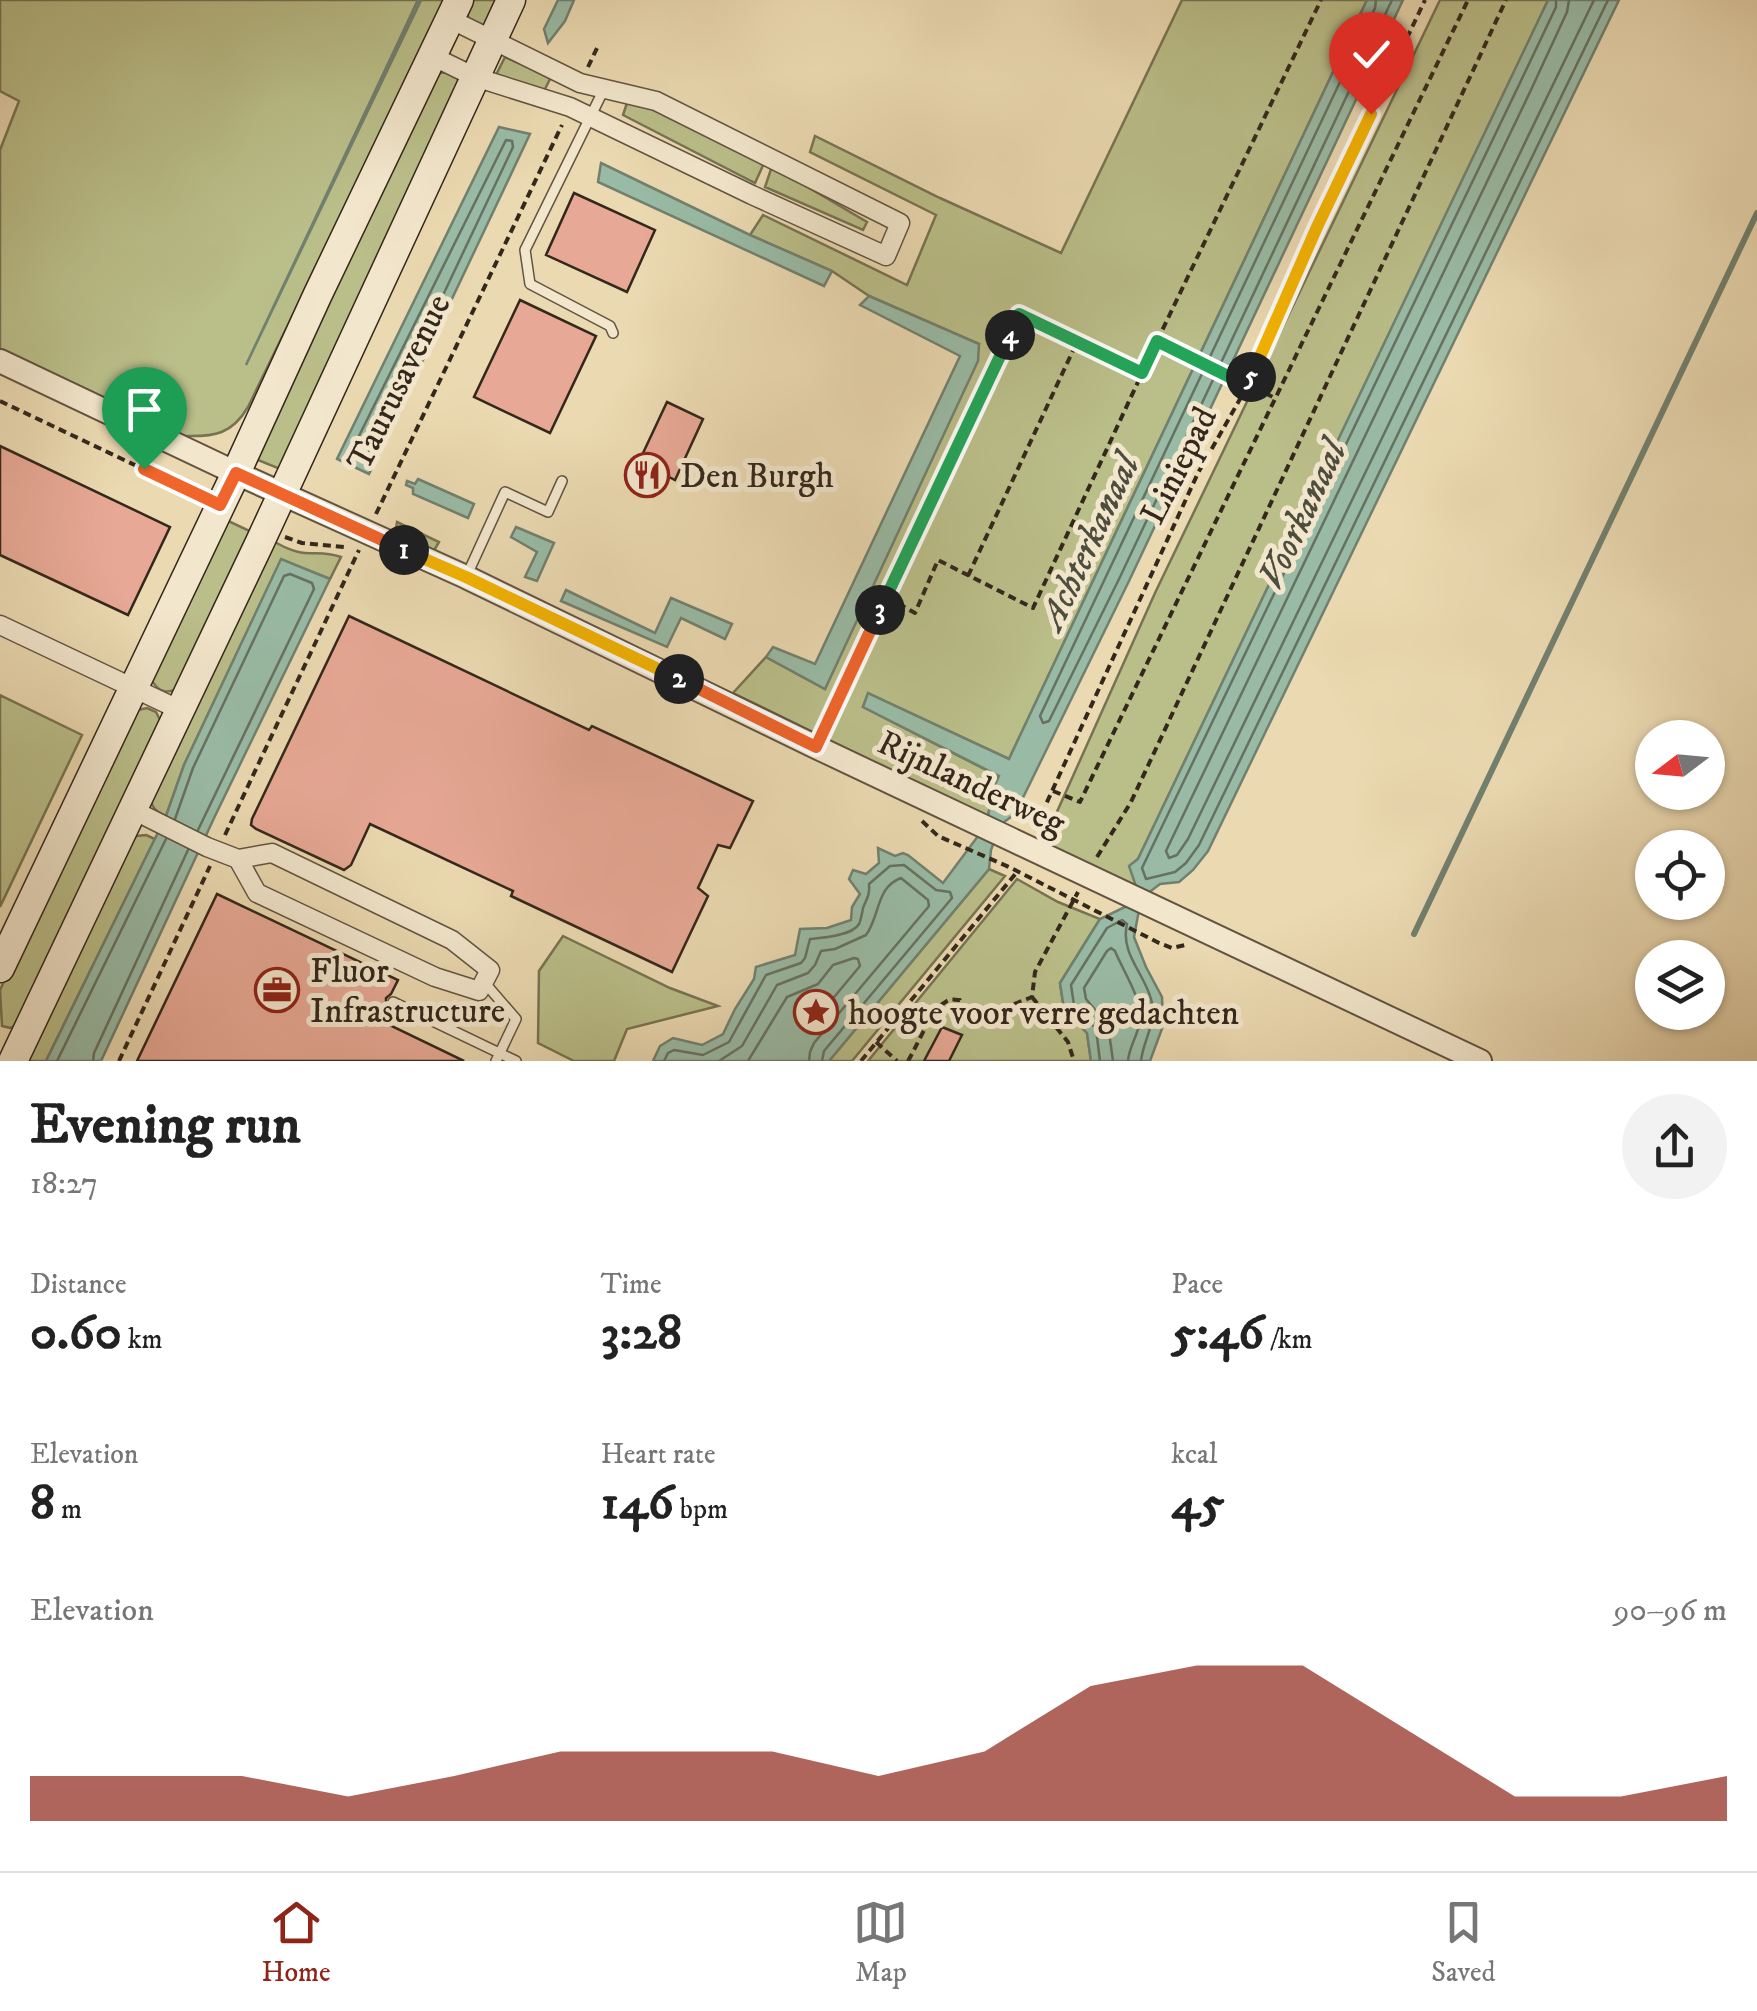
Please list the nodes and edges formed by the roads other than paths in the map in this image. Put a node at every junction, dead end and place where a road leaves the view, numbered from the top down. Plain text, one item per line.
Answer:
1 (511, 0) edge
2 (454, 10) edge
3 (492, 40) junction
4 (432, 56) junction
5 (475, 77) junction
6 (604, 89) junction
7 (590, 117) junction
8 (614, 334) dead end
9 (0, 360) edge
10 (236, 473) junction
11 (562, 481) dead end
12 (282, 493) junction
13 (466, 577) junction
14 (0, 625) edge
15 (133, 688) junction
16 (180, 710) junction
17 (145, 816) junction
18 (238, 859) junction
19 (0, 968) edge
20 (484, 982) junction
21 (392, 1002) dead end
22 (11, 1050) edge
23 (498, 1057) edge
24 (516, 1061) edge
25 (1480, 1061) edge

1 - 3 main road, Taurusavenue
2 - 3 street
2 - 4 main road
3 - 5 main road, Taurusavenue
3 - 6 street
4 - 5 street
4 - 10 main road
5 - 7 street
5 - 12 main road, Taurusavenue
6 - 7 lane
6 - 7 street
7 - 8 lane
9 - 10 street, Rijnlanderweg
10 - 12 street, Rijnlanderweg
10 - 15 main road
11 - 13 lane
12 - 13 street, Rijnlanderweg
12 - 16 main road, Taurusavenue
13 - 25 street, Rijnlanderweg
14 - 15 street
15 - 16 street
15 - 19 main road
16 - 17 main road, Taurusavenue
17 - 18 street
17 - 22 main road, Taurusavenue
18 - 20 street
18 - 20 street
20 - 23 lane
21 - 23 lane
23 - 24 lane

